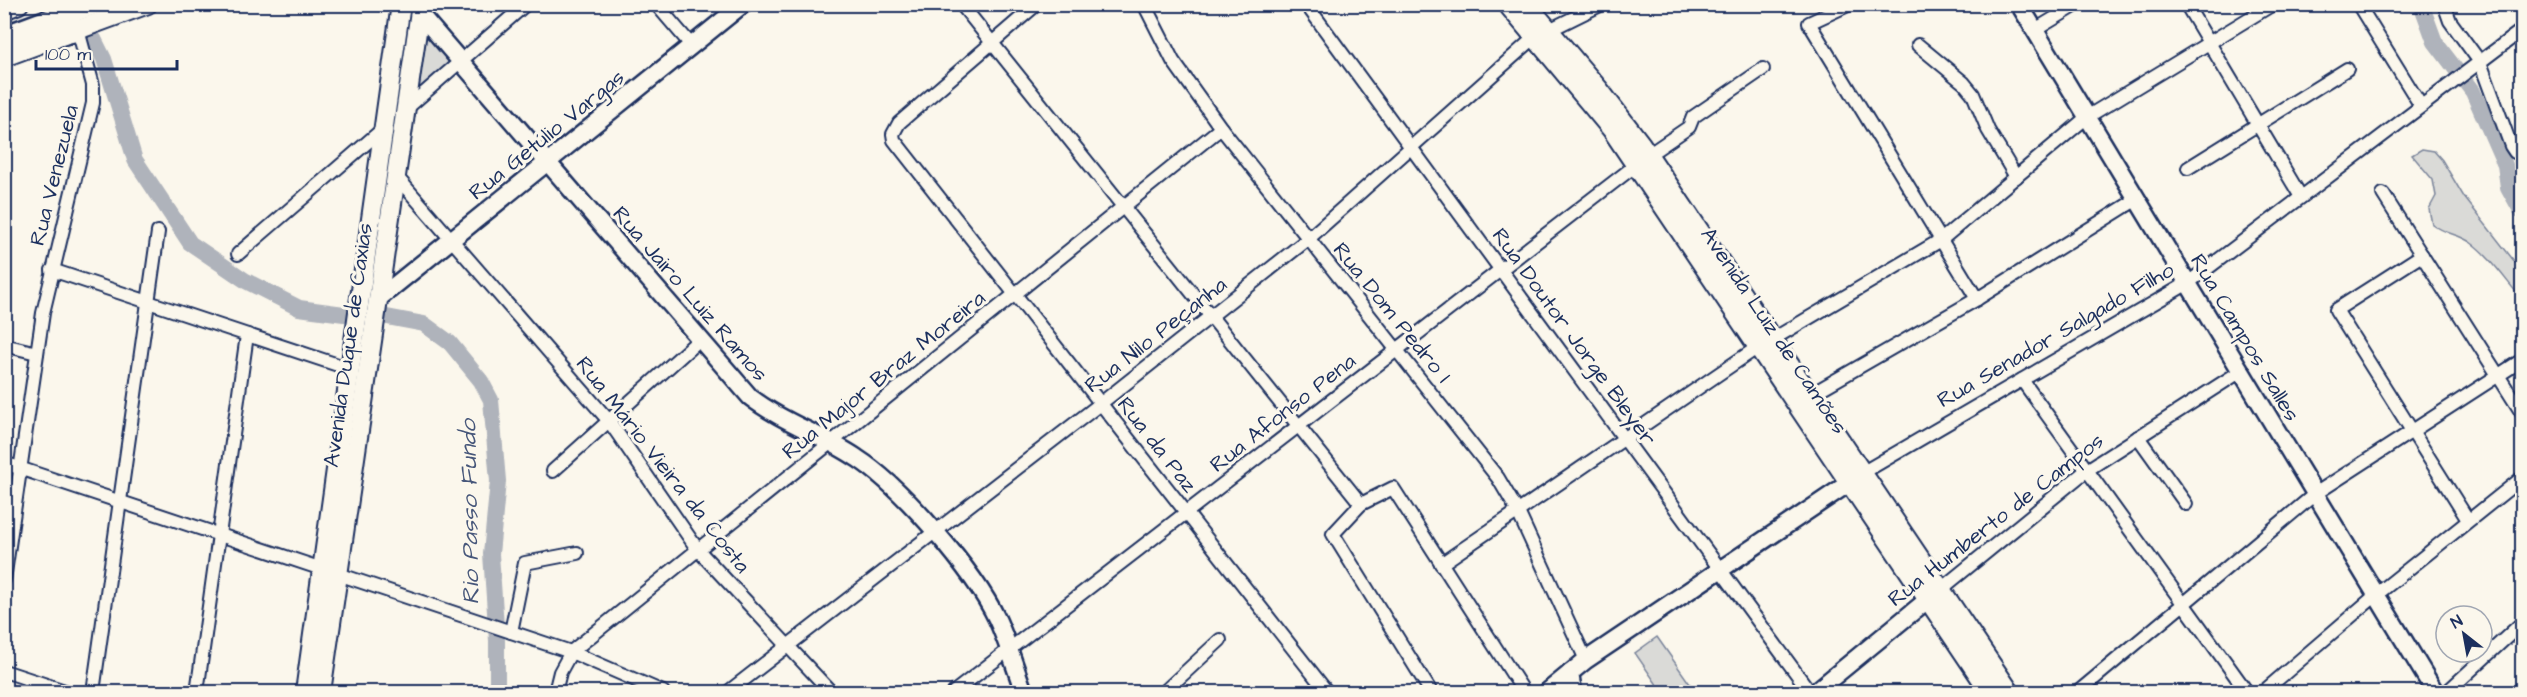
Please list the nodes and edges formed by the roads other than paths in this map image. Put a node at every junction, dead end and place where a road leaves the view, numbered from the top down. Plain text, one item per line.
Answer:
1 (20, 4) edge
2 (93, 4) edge
3 (148, 4) edge
4 (401, 4) edge
5 (526, 4) edge
6 (656, 4) edge
7 (743, 4) edge
8 (961, 4) edge
9 (1037, 4) edge
10 (1144, 4) edge
11 (1306, 4) edge
12 (1507, 4) edge
13 (1527, 4) edge
14 (1602, 4) edge
15 (1850, 4) edge
16 (2019, 4) edge
17 (2078, 4) edge
18 (2186, 4) edge
19 (2273, 4) edge
20 (2358, 4) edge
21 (2444, 4) edge
22 (420, 9) edge
23 (4, 10) edge
24 (78, 30) junction
25 (2035, 30) junction
26 (2523, 30) edge
27 (1542, 33) junction
28 (4, 37) edge
29 (2209, 43) junction
30 (993, 45) junction
31 (1918, 45) dead end
32 (4, 46) edge
33 (692, 46) junction
34 (4, 57) edge
35 (461, 61) junction
36 (2476, 65) junction
37 (1762, 69) dead end
38 (2347, 69) dead end
39 (2421, 106) junction
40 (406, 109) junction
41 (2087, 117) junction
42 (2258, 124) junction
43 (384, 128) junction
44 (1221, 128) junction
45 (1410, 147) junction
46 (2522, 155) edge
47 (1642, 160) junction
48 (548, 162) junction
49 (2188, 168) dead end
50 (396, 176) junction
51 (2016, 177) junction
52 (2383, 194) dead end
53 (2301, 197) junction
54 (2137, 200) junction
55 (1123, 207) junction
56 (158, 232) dead end
57 (1308, 239) junction
58 (452, 240) junction
59 (1941, 240) junction
60 (238, 254) dead end
61 (2422, 255) junction
62 (52, 270) junction
63 (1500, 270) junction
64 (2187, 283) junction
65 (1014, 295) junction
66 (378, 299) junction
67 (1977, 299) junction
68 (148, 302) junction
69 (1210, 316) junction
70 (247, 335) junction
71 (700, 339) junction
72 (1765, 343) junction
73 (4, 345) edge
74 (1397, 350) junction
75 (37, 352) junction
76 (2523, 360) edge
77 (350, 369) junction
78 (2241, 371) junction
79 (2499, 375) junction
80 (2022, 380) junction
81 (1810, 395) junction
82 (1100, 404) junction
83 (2523, 413) edge
84 (609, 421) junction
85 (1298, 426) junction
86 (2412, 431) junction
87 (2138, 437) junction
88 (1624, 439) junction
89 (832, 442) junction
90 (4, 463) edge
91 (21, 468) junction
92 (2087, 470) junction
93 (553, 471) dead end
94 (1856, 478) junction
95 (2523, 478) edge
96 (2315, 494) junction
97 (120, 502) junction
98 (1361, 504) junction
99 (2186, 504) dead end
100 (1518, 512) junction
101 (1186, 513) junction
102 (2468, 520) junction
103 (934, 533) junction
104 (219, 535) junction
105 (698, 550) junction
106 (577, 553) dead end
107 (1442, 564) junction
108 (1720, 570) junction
109 (330, 571) junction
110 (4, 580) edge
111 (1934, 595) junction
112 (2376, 595) junction
113 (2184, 604) junction
114 (2523, 623) edge
115 (500, 628) junction
116 (1220, 640) dead end
117 (787, 647) junction
118 (1009, 650) junction
119 (571, 652) junction
120 (1586, 660) junction
121 (4, 671) edge
122 (1570, 673) junction
123 (68, 693) edge
124 (93, 693) edge
125 (197, 693) edge
126 (305, 693) edge
127 (321, 693) edge
128 (555, 693) edge
129 (663, 693) edge
130 (728, 693) edge
131 (831, 693) edge
132 (954, 693) edge
133 (1023, 693) edge
134 (1164, 693) edge
135 (1327, 693) edge
136 (1431, 693) edge
137 (1524, 693) edge
138 (1547, 693) edge
139 (1573, 693) edge
140 (1810, 693) edge
141 (1815, 693) edge
142 (1990, 693) edge
143 (2010, 693) edge
144 (2078, 693) edge
145 (2247, 693) edge
146 (2263, 693) edge
147 (2435, 693) edge
148 (2447, 693) edge

1 - 23 main road
2 - 28 highway
3 - 24 main road
4 - 43 main road, Avenida Duque de Caxias
5 - 35 street
6 - 33 street
7 - 33 street, Rua Getúlio Vargas
8 - 30 street
9 - 30 street
10 - 44 street, Rua Dom Pedro I
11 - 45 street, Rua Doutor Jorge Bleyer
12 - 27 main road, Avenida Luiz de Camões
13 - 27 main road, Avenida Luiz de Camões
14 - 27 street, Rua Nilo Peçanha
15 - 59 street
16 - 25 street, Rua Campos Salles
17 - 25 street
18 - 29 street
19 - 29 street
20 - 39 street
21 - 36 street
22 - 35 street, Rua Jairo Luiz Ramos
22 - 40 main road, Avenida Duque de Caxias
24 - 32 highway
24 - 34 main road
24 - 62 street, Rua Venezuela
25 - 41 street, Rua Campos Salles
26 - 36 street, Rua Senador Salgado Filho
27 - 45 street, Rua Nilo Peçanha
27 - 47 main road, Avenida Luiz de Camões
29 - 41 street
29 - 42 street
30 - 55 street
30 - 65 street, Rua da Paz
31 - 51 street
33 - 48 street, Rua Getúlio Vargas
35 - 40 street
35 - 48 street, Rua Jairo Luiz Ramos
36 - 39 street, Rua Senador Salgado Filho
36 - 46 street
37 - 47 street, Rua Afonso Pena
38 - 42 street
39 - 53 street, Rua Senador Salgado Filho
40 - 50 main road, Avenida Duque de Caxias
41 - 51 street
41 - 54 street, Rua Campos Salles
42 - 49 street
42 - 53 street
43 - 60 street
43 - 77 main road, Avenida Duque de Caxias
44 - 55 street, Rua Major Braz Moreira
44 - 57 street, Rua Dom Pedro I
45 - 57 street, Rua Nilo Peçanha
45 - 63 street, Rua Doutor Jorge Bleyer
47 - 63 street, Rua Afonso Pena
47 - 72 main road, Avenida Luiz de Camões
48 - 58 street, Rua Getúlio Vargas
48 - 71 street, Rua Jairo Luiz Ramos
50 - 58 street, Rua Mário Vieira da Costa
50 - 66 main road, Avenida Duque de Caxias
51 - 59 street
52 - 61 street
53 - 64 street, Rua Senador Salgado Filho
54 - 64 street, Rua Campos Salles
54 - 67 street
55 - 65 street, Rua Major Braz Moreira
55 - 69 street
56 - 68 street
57 - 69 street, Rua Nilo Peçanha
57 - 74 street, Rua Dom Pedro I
58 - 66 street, Rua Getúlio Vargas
58 - 84 street, Rua Mário Vieira da Costa
59 - 67 street
59 - 72 street
61 - 79 street
61 - 86 street
62 - 68 street
62 - 75 street, Rua Venezuela
63 - 74 street, Rua Afonso Pena
63 - 88 street, Rua Doutor Jorge Bleyer
64 - 78 street, Rua Campos Salles
64 - 80 street, Rua Senador Salgado Filho
65 - 82 street, Rua da Paz
65 - 89 street, Rua Major Braz Moreira
66 - 109 main road, Avenida Duque de Caxias
67 - 81 street
68 - 70 street
68 - 97 street
69 - 82 street, Rua Nilo Peçanha
69 - 85 street
70 - 77 street
70 - 104 street
71 - 84 street
71 - 89 street, Rua Jairo Luiz Ramos
72 - 81 main road, Avenida Luiz de Camões
72 - 88 street
72 - 94 main road, Avenida Luiz de Camões
73 - 75 street
74 - 85 street, Rua Afonso Pena
74 - 100 street, Rua Dom Pedro I
75 - 91 street, Rua Venezuela
76 - 79 street
77 - 109 main road, Avenida Duque de Caxias
78 - 87 street, Rua Humberto de Campos
78 - 96 street, Rua Campos Salles
79 - 83 street
79 - 86 street
80 - 92 street
80 - 94 street, Rua Senador Salgado Filho
81 - 94 main road, Avenida Luiz de Camões
82 - 101 street, Rua da Paz
82 - 103 street, Rua Nilo Peçanha
84 - 93 street
84 - 105 street, Rua Mário Vieira da Costa
85 - 98 street
85 - 101 street, Rua Afonso Pena
86 - 96 street
86 - 102 street
87 - 92 street, Rua Humberto de Campos
87 - 99 street
88 - 100 street
88 - 108 street, Rua Doutor Jorge Bleyer
89 - 103 street, Rua Jairo Luiz Ramos
89 - 105 street, Rua Major Braz Moreira
90 - 91 street
91 - 97 street
91 - 110 street, Rua Venezuela
92 - 111 street, Rua Humberto de Campos
92 - 113 street
94 - 108 street, Rua Senador Salgado Filho
94 - 111 main road, Avenida Luiz de Camões
95 - 102 street
96 - 112 street, Rua Campos Salles
96 - 113 street
97 - 104 street
97 - 124 street
98 - 107 street
98 - 136 street
100 - 107 street
100 - 120 street, Rua Dom Pedro I
101 - 118 street, Rua Afonso Pena
101 - 135 street, Rua da Paz
102 - 112 street
103 - 117 street, Rua Nilo Peçanha
103 - 118 street, Rua Jairo Luiz Ramos
104 - 109 street
104 - 125 street
105 - 117 street, Rua Mário Vieira da Costa
105 - 119 street, Rua Major Braz Moreira
106 - 115 street
107 - 137 street
108 - 120 street, Rua Senador Salgado Filho
108 - 140 street, Rua Doutor Jorge Bleyer
109 - 115 street
109 - 126 main road, Avenida Duque de Caxias
109 - 127 main road, Avenida Duque de Caxias
111 - 141 street, Rua Humberto de Campos
111 - 142 main road, Avenida Luiz de Camões
111 - 143 main road, Avenida Luiz de Camões
112 - 146 street
112 - 147 street, Rua Campos Salles
113 - 144 street
113 - 145 street
114 - 148 street
115 - 119 street
116 - 134 street
117 - 130 street, Rua Nilo Peçanha
117 - 131 street, Rua Mário Vieira da Costa
118 - 132 street, Rua Afonso Pena
118 - 133 street, Rua Jairo Luiz Ramos
119 - 128 street
119 - 129 street
120 - 122 street, Rua Senador Salgado Filho
121 - 123 street
122 - 138 street, Rua Senador Salgado Filho
122 - 139 street

